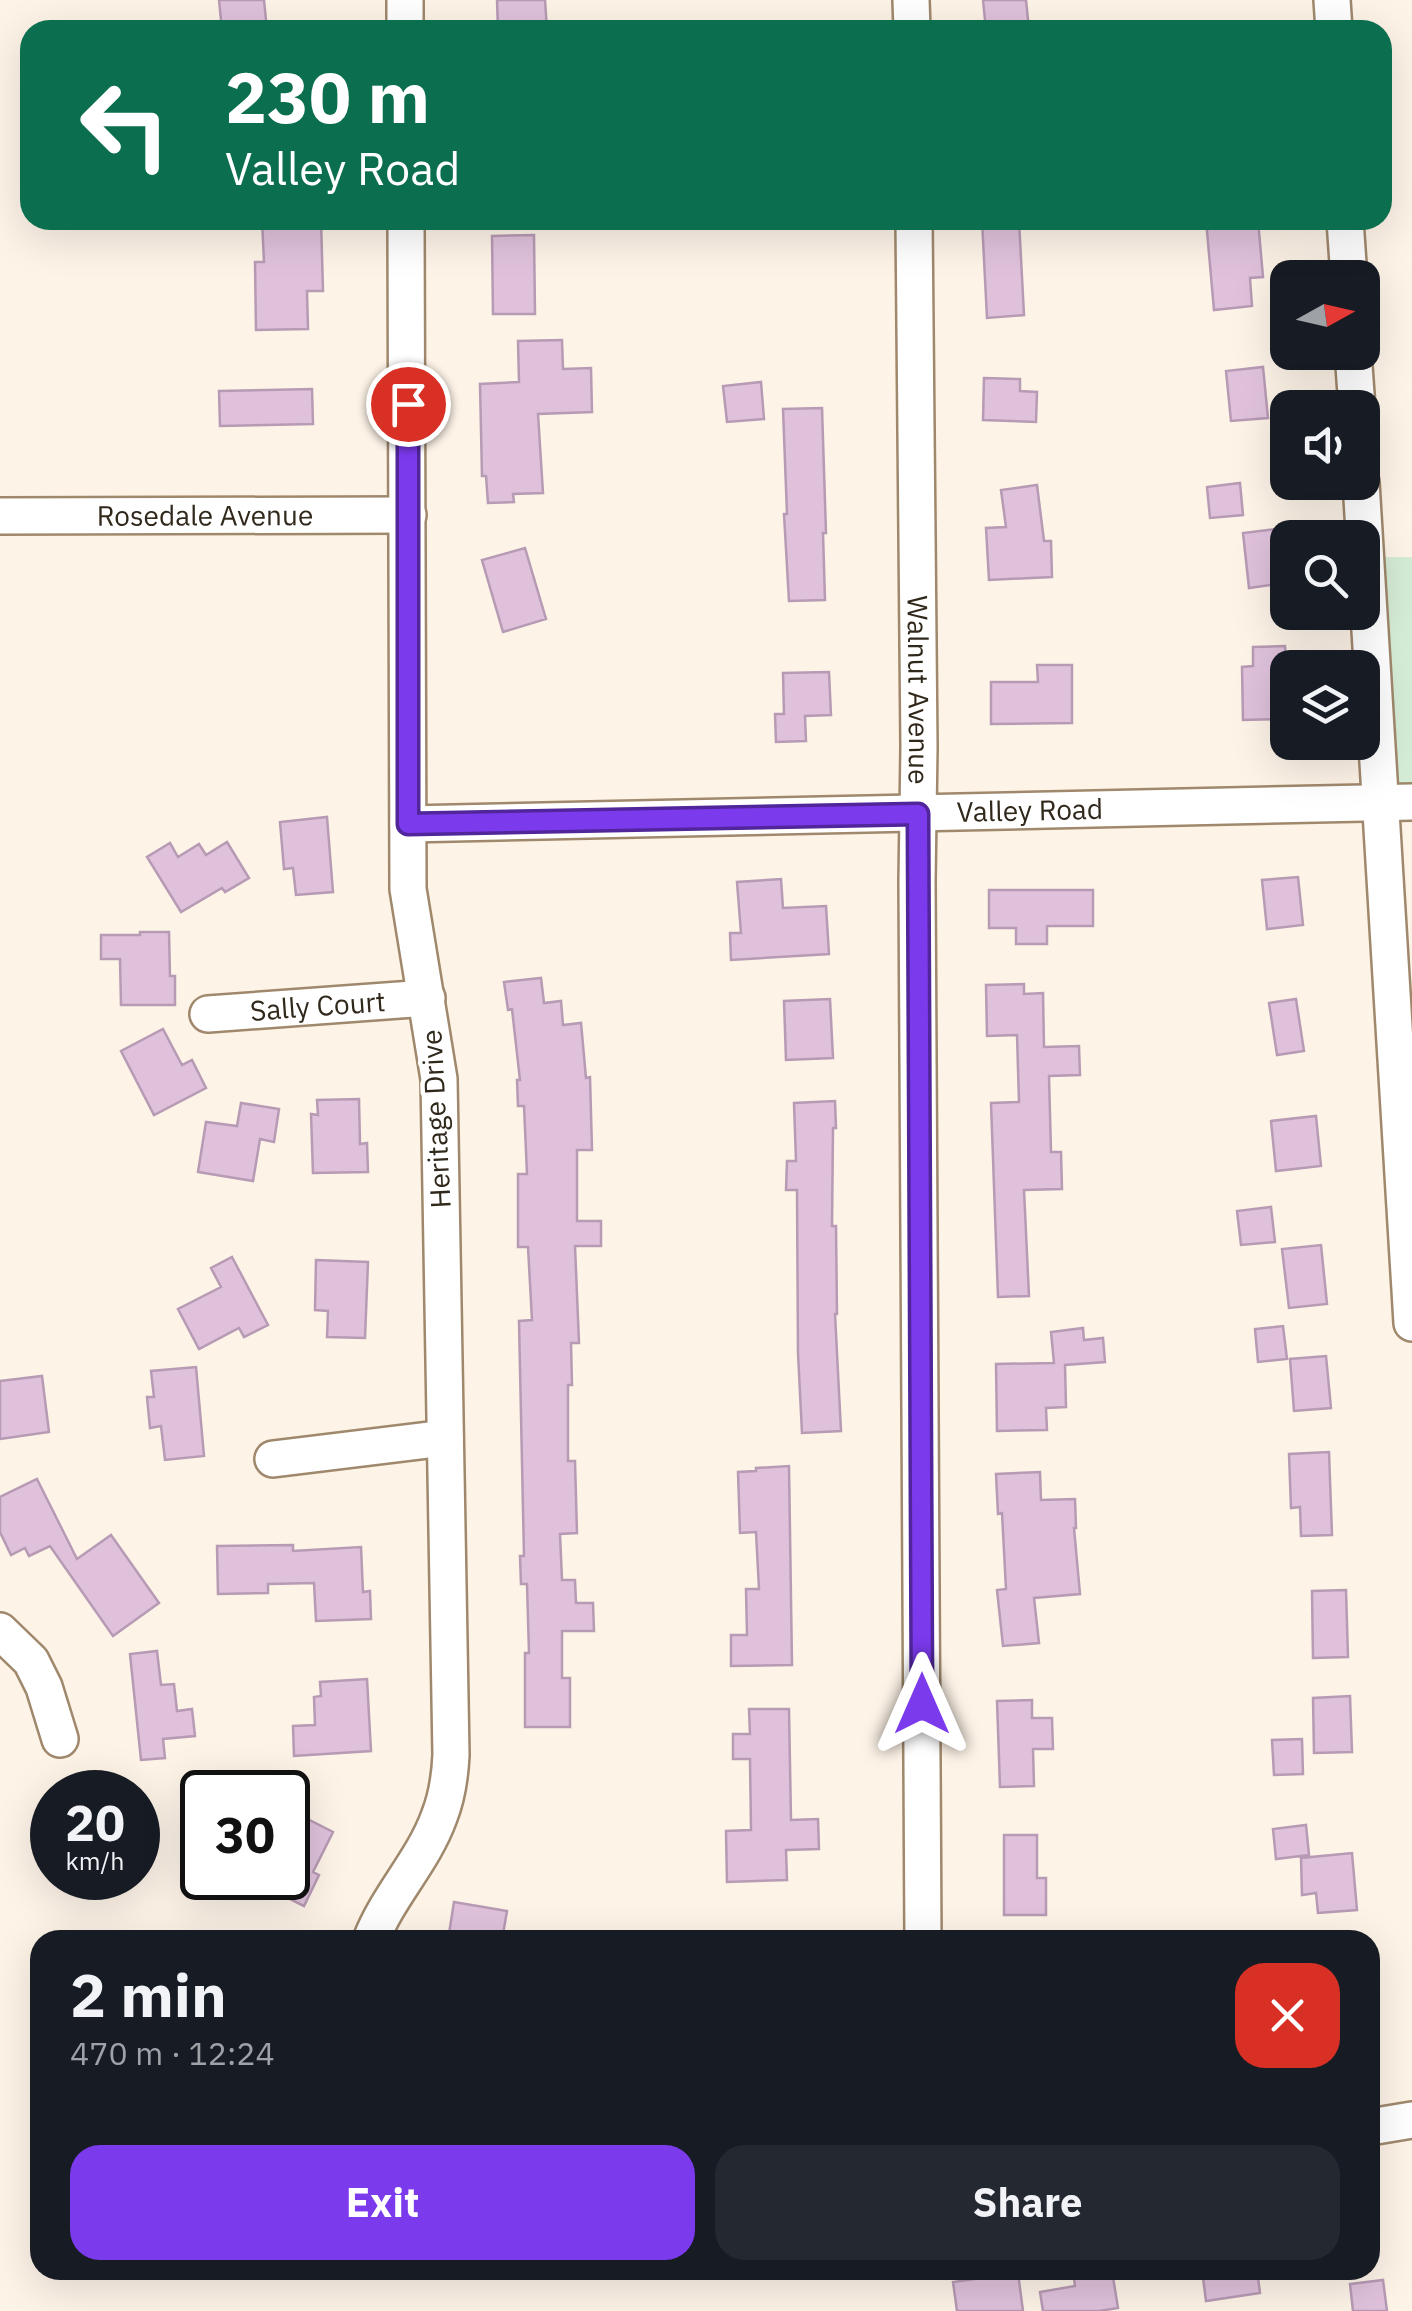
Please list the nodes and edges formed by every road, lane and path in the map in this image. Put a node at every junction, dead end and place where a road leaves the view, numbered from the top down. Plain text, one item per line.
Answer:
1 (406, 230) edge
2 (914, 230) edge
3 (1346, 230) edge
4 (1348, 260) edge
5 (1363, 500) edge
6 (408, 514) junction
7 (0, 516) edge
8 (1396, 802) edge
9 (918, 814) junction
10 (408, 824) junction
11 (427, 998) junction
12 (208, 1014) dead end
13 (1412, 1322) edge
14 (444, 1438) junction
15 (273, 1459) dead end
16 (0, 1631) edge
17 (60, 1739) dead end
18 (375, 1930) edge
19 (923, 1930) edge
20 (1412, 2120) edge
21 (1380, 2126) edge

1 - 6 street, Heritage Drive
2 - 9 street, Walnut Avenue
3 - 4 street
5 - 8 street
6 - 7 street, Rosedale Avenue
6 - 10 street, Heritage Drive
8 - 9 street, Valley Road
8 - 13 street
9 - 10 street, Valley Road
9 - 19 street, Walnut Avenue
10 - 11 street, Heritage Drive
11 - 12 street, Sally Court
11 - 14 street, Heritage Drive
14 - 15 street
14 - 18 street, Heritage Drive
16 - 17 street
20 - 21 street

